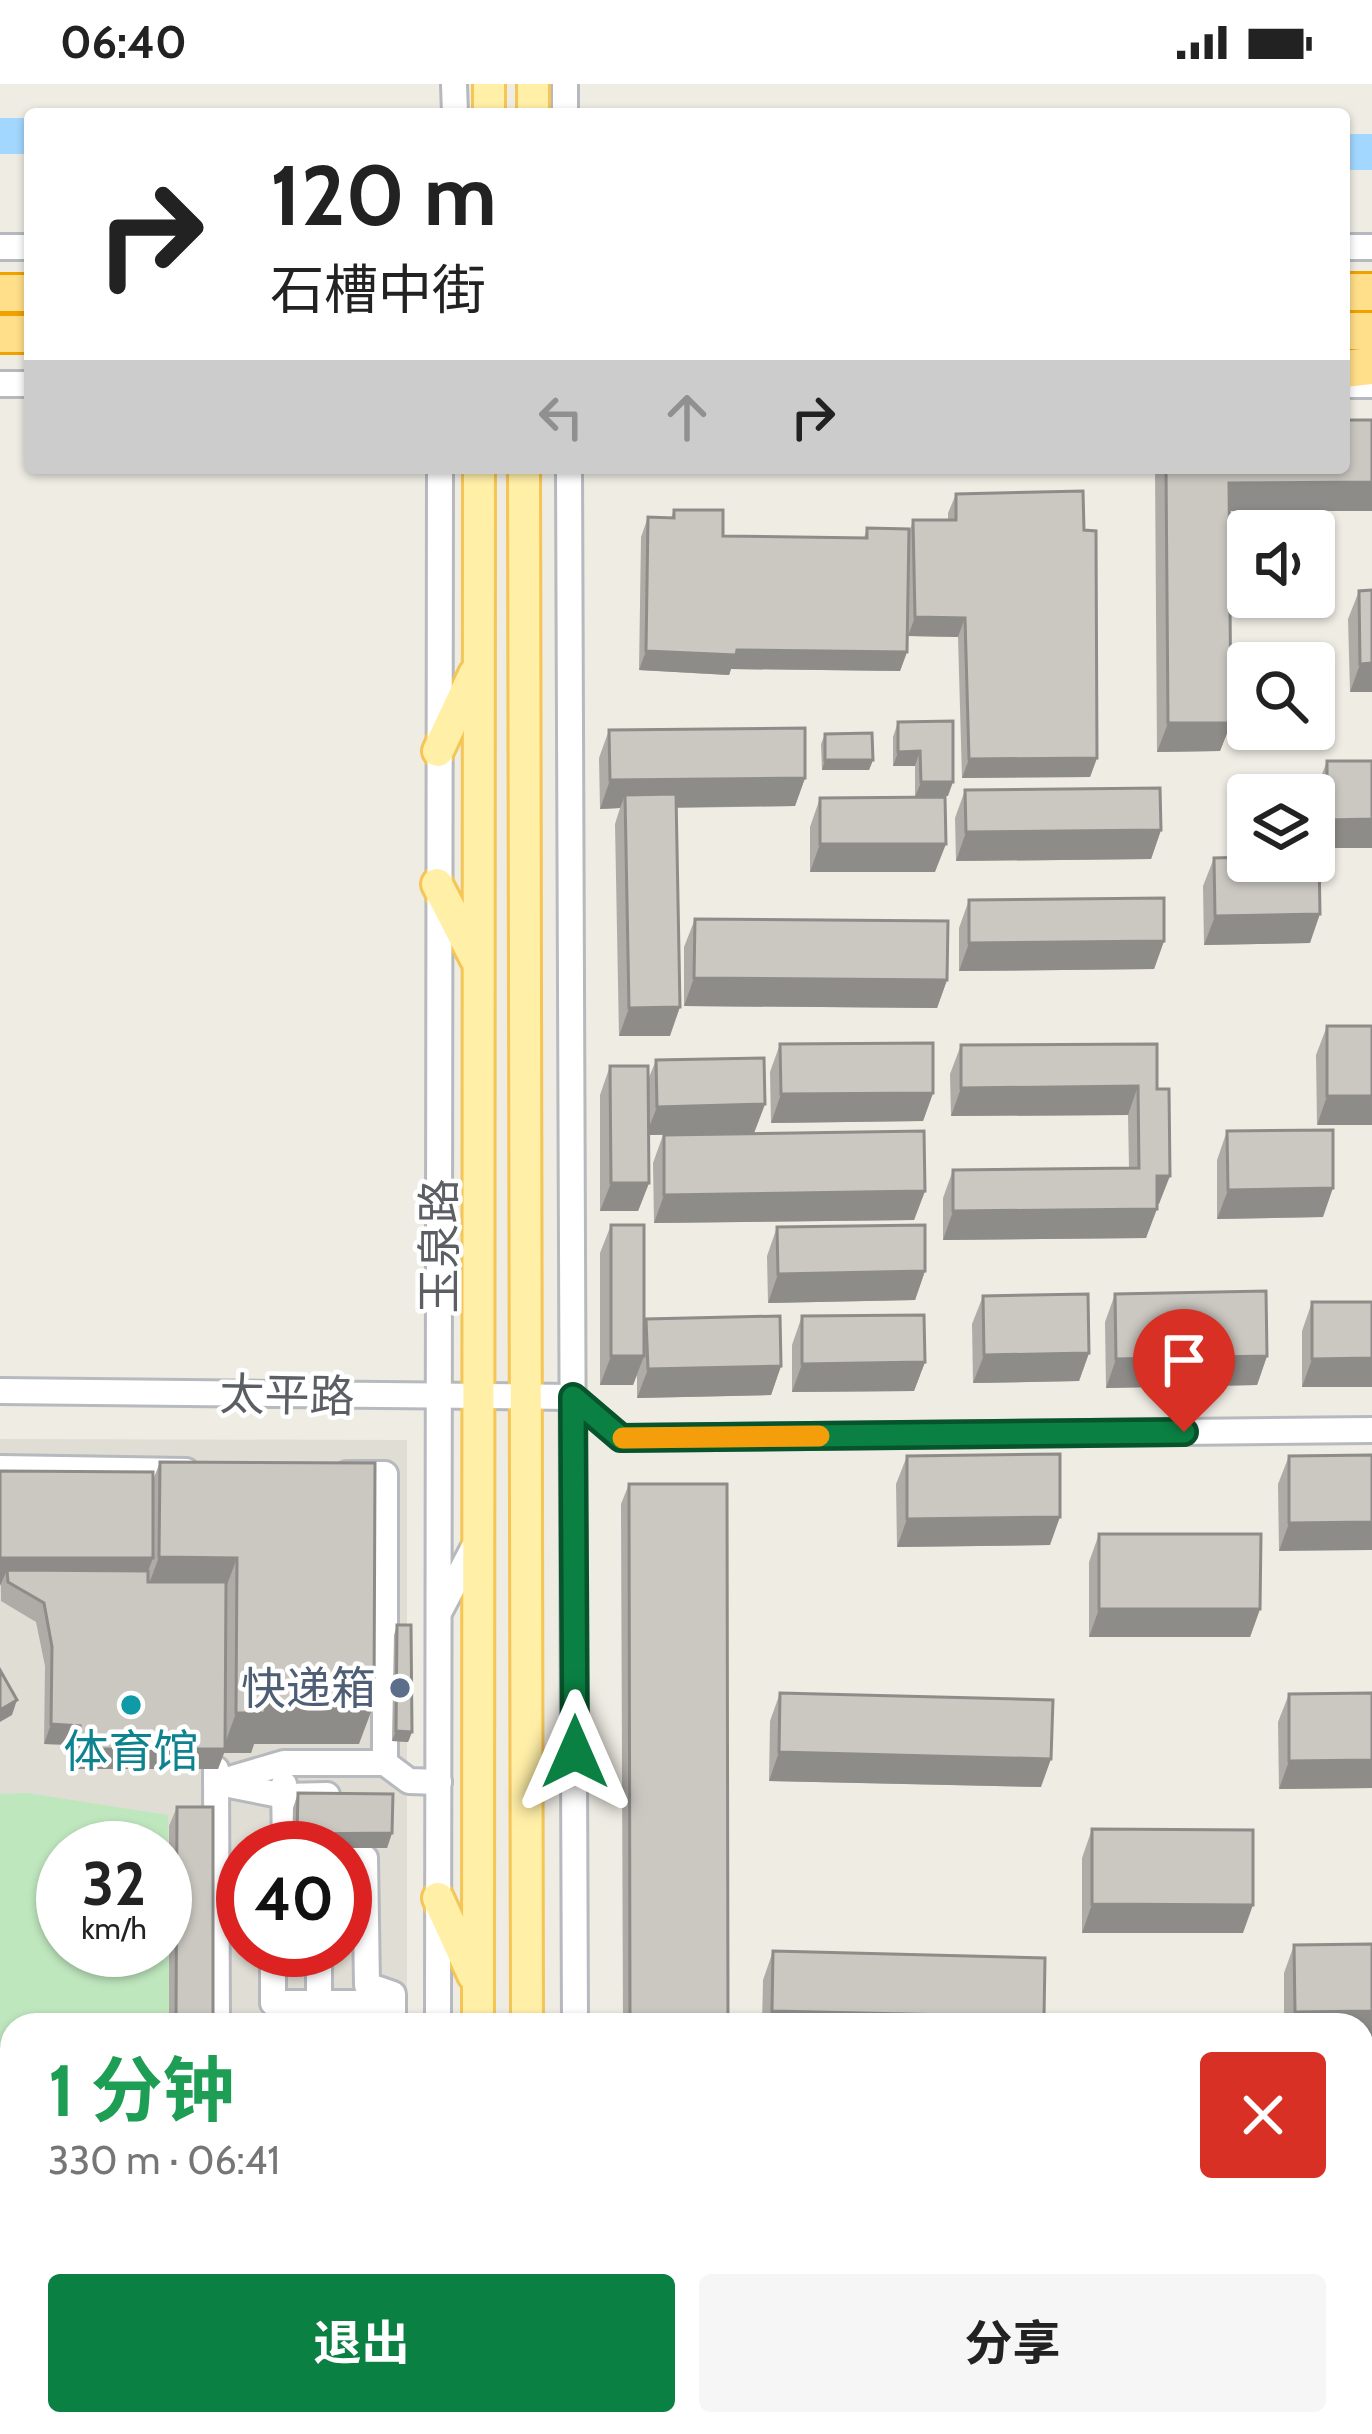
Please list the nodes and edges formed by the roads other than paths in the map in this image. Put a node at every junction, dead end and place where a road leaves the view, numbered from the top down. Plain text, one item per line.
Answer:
1 (440, 474) edge
2 (479, 474) edge
3 (524, 474) edge
4 (568, 474) edge
5 (479, 663) junction
6 (437, 751) junction
7 (437, 884) junction
8 (479, 966) junction
9 (0, 1391) edge
10 (441, 1397) junction
11 (480, 1397) junction
12 (525, 1397) junction
13 (573, 1397) junction
14 (1372, 1430) edge
15 (0, 1468) edge
16 (219, 1472) edge
17 (314, 1473) edge
18 (479, 1537) junction
19 (440, 1612) junction
20 (284, 1763) junction
21 (385, 1763) junction
22 (216, 1776) junction
23 (439, 1782) junction
24 (346, 1795) edge
25 (284, 1796) junction
26 (284, 1821) edge
27 (438, 1898) junction
28 (273, 1977) edge
29 (319, 1977) edge
30 (367, 1977) edge
31 (478, 1987) junction
32 (319, 2002) junction
33 (217, 2013) edge
34 (387, 2013) edge
35 (393, 2013) edge
36 (438, 2013) edge
37 (478, 2013) edge
38 (526, 2013) edge
39 (575, 2013) edge

1 - 6 street, 玉泉路
2 - 5 main road, 玉泉路
3 - 12 main road, 玉泉路
4 - 13 street
5 - 6 main road
5 - 8 main road, 玉泉路
6 - 7 street, 玉泉路
7 - 8 main road
7 - 10 street, 玉泉路
8 - 11 main road, 玉泉路
9 - 10 street, 太平路
10 - 11 street, 太平路
10 - 19 street, 玉泉路
11 - 12 street, 太平路
11 - 18 main road, 玉泉路
12 - 13 street, 太平路
12 - 38 main road, 玉泉路
13 - 14 street
13 - 39 street
15 - 16 street
17 - 21 street
18 - 19 street
18 - 31 main road, 玉泉路
19 - 23 street, 玉泉路
20 - 21 street
20 - 22 street
20 - 25 street
21 - 23 street
22 - 25 street
22 - 33 street
23 - 27 street, 玉泉路
24 - 25 street
25 - 26 street
27 - 31 main road
27 - 36 street, 玉泉路
28 - 32 street
29 - 32 street
30 - 35 street
31 - 37 main road, 玉泉路
32 - 34 street

